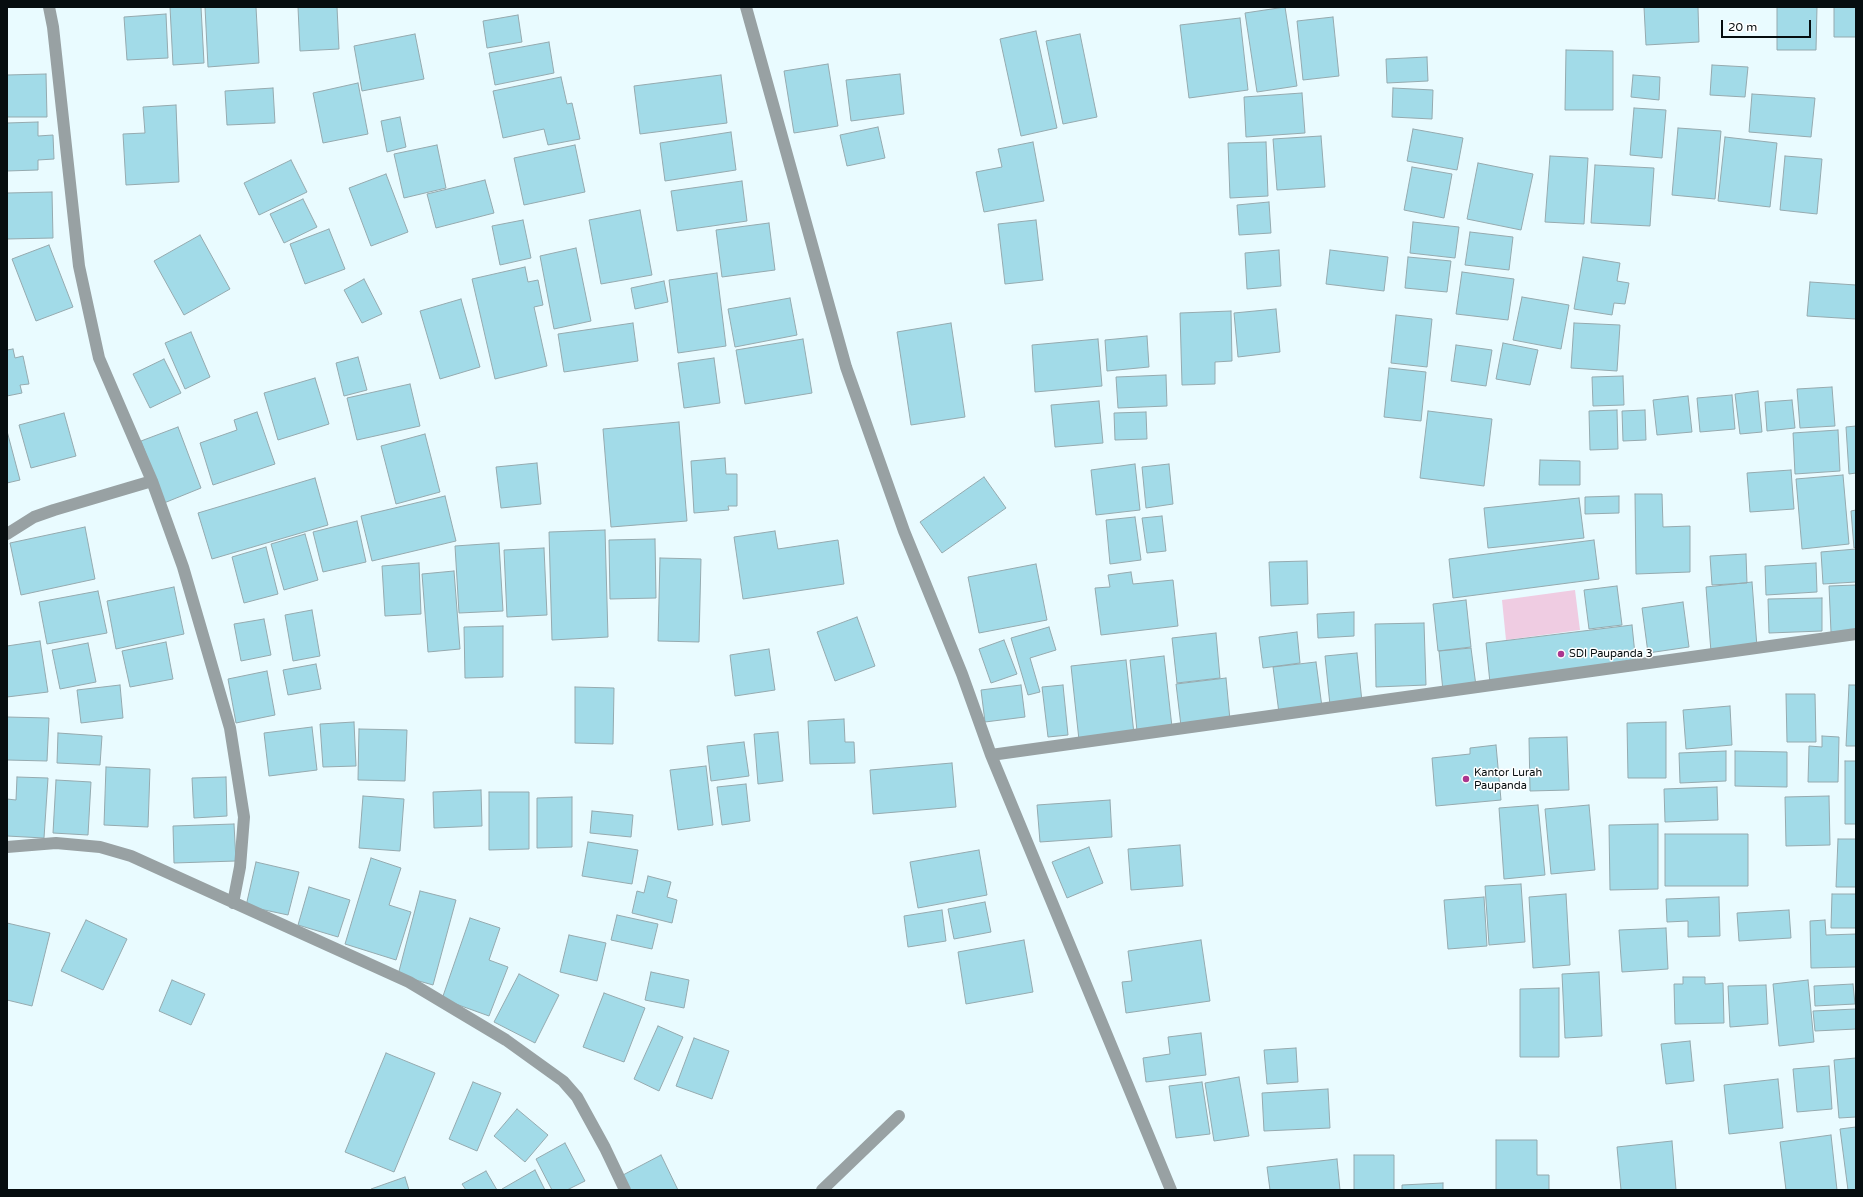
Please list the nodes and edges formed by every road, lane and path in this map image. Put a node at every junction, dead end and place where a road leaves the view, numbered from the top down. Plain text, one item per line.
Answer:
1 (49, 7) edge
2 (746, 7) edge
3 (152, 481) junction
4 (7, 534) edge
5 (1856, 634) edge
6 (991, 755) junction
7 (7, 847) edge
8 (233, 903) junction
9 (900, 1116) dead end
10 (625, 1190) edge
11 (822, 1190) edge
12 (1171, 1190) edge

1 - 3 street
2 - 6 street
3 - 4 street
3 - 8 street
5 - 6 street
6 - 12 street
7 - 8 street
8 - 10 street
9 - 11 street

